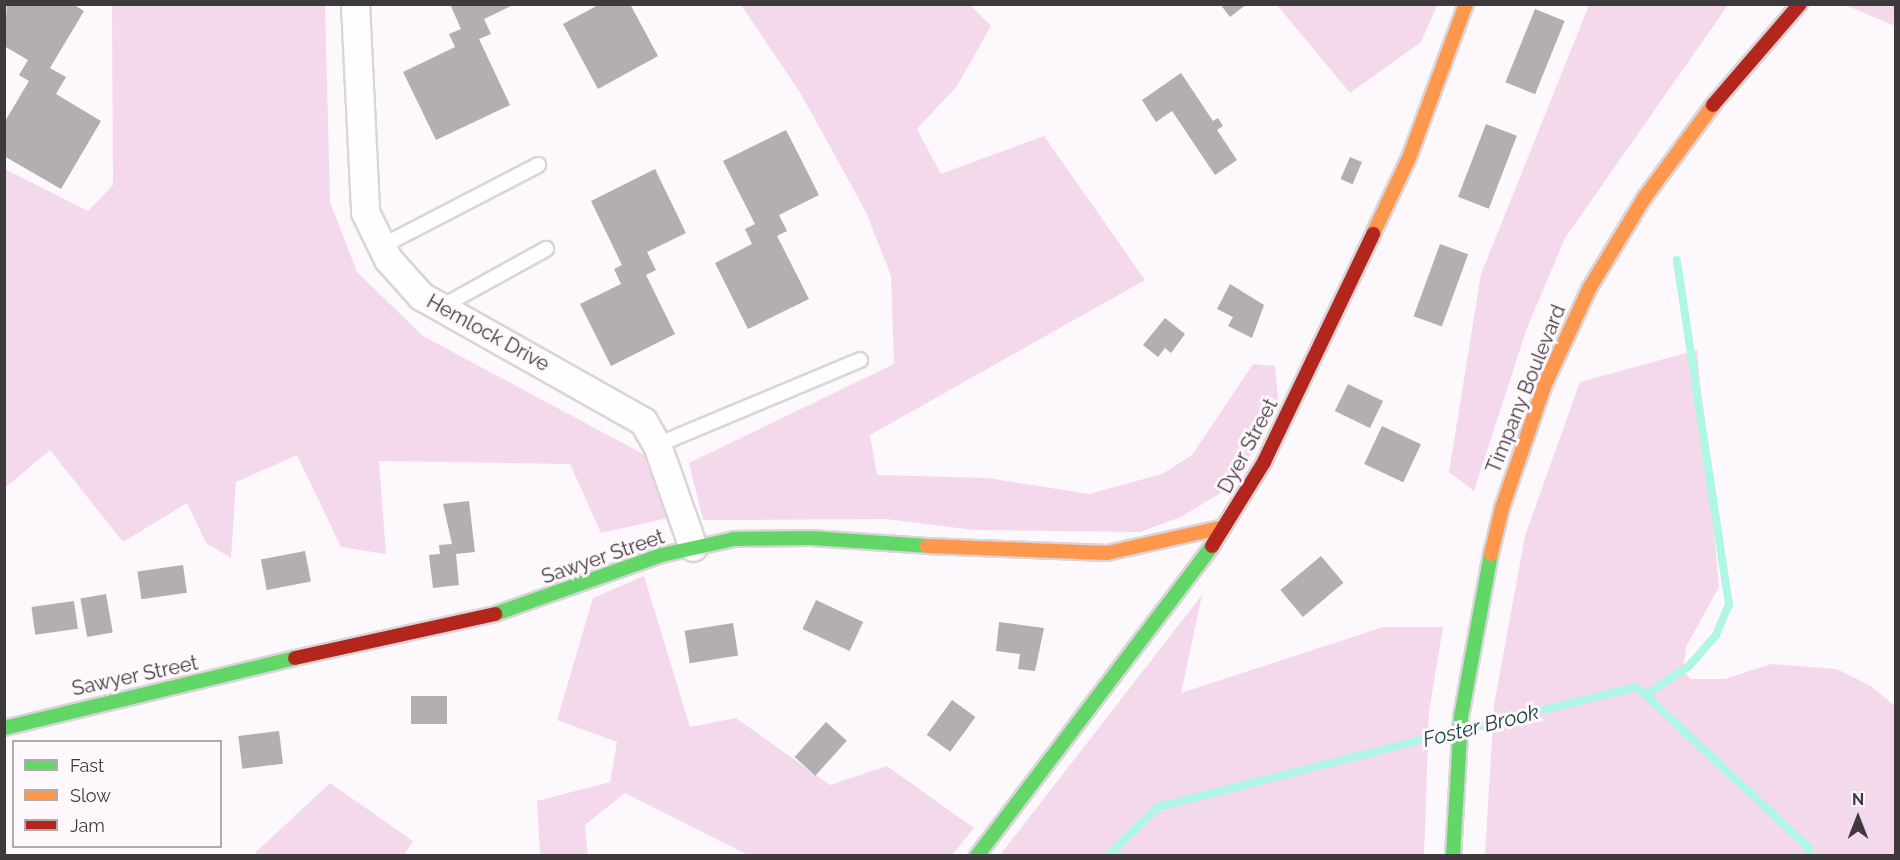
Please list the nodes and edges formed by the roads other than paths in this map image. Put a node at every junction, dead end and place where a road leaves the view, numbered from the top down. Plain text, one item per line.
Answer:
1 (355, 4) edge
2 (1466, 4) edge
3 (1800, 4) edge
4 (538, 165) dead end
5 (382, 246) junction
6 (546, 249) dead end
7 (443, 306) junction
8 (860, 360) dead end
9 (657, 445) junction
10 (1224, 527) junction
11 (693, 547) junction
12 (4, 728) edge
13 (978, 855) edge
14 (1453, 855) edge

1 - 5 street, Hemlock Drive
2 - 10 street, Dyer Street
3 - 14 street, Timpany Boulevard
4 - 5 lane
5 - 7 street, Hemlock Drive
6 - 7 lane
7 - 9 street, Hemlock Drive
8 - 9 lane
9 - 11 street, Hemlock Drive
10 - 11 street, Sawyer Street
10 - 13 street, Dyer Street
11 - 12 street, Sawyer Street

